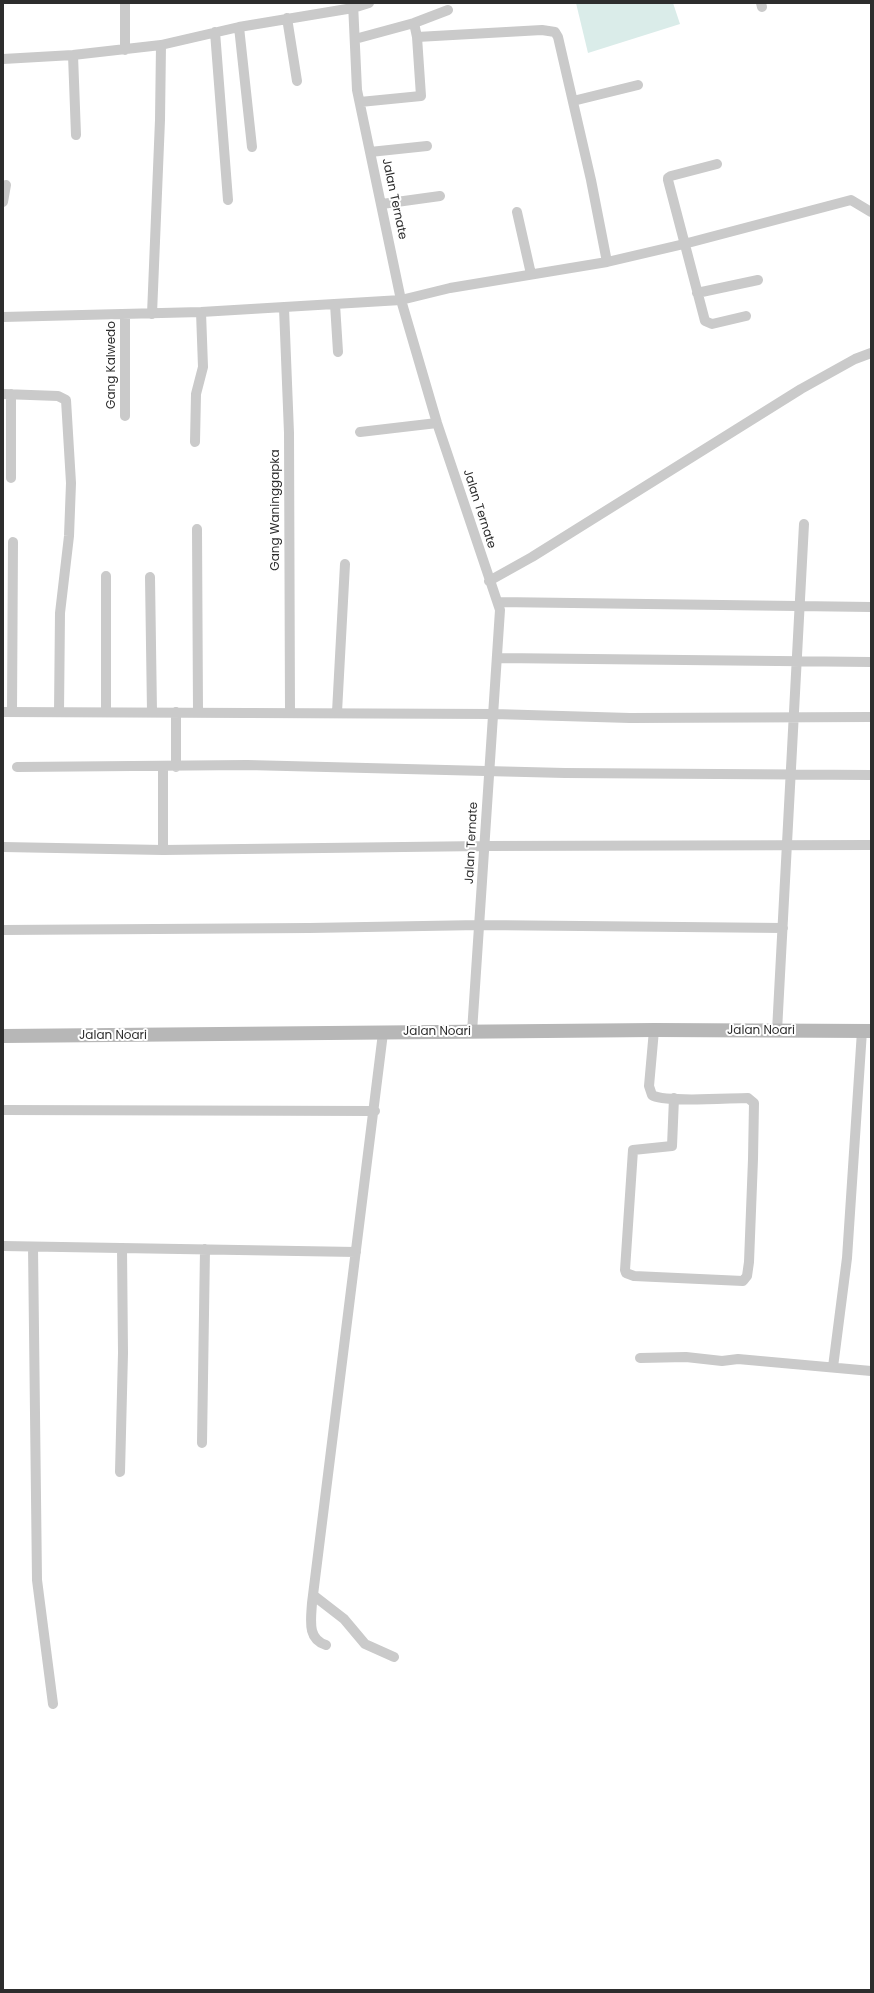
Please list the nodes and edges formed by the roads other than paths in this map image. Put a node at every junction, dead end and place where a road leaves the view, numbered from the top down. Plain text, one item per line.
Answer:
1 (125, 3) edge
2 (369, 3) edge
3 (353, 5) edge
4 (448, 10) dead end
5 (287, 18) junction
6 (414, 23) junction
7 (239, 27) junction
8 (215, 32) junction
9 (417, 37) junction
10 (355, 39) junction
11 (161, 45) junction
12 (126, 50) junction
13 (73, 56) junction
14 (3, 59) edge
15 (297, 81) dead end
16 (638, 85) dead end
17 (573, 101) junction
18 (360, 102) junction
19 (76, 135) dead end
20 (427, 146) dead end
21 (252, 147) dead end
22 (370, 152) junction
23 (717, 164) dead end
24 (6, 185) dead end
25 (440, 196) dead end
26 (228, 200) dead end
27 (3, 202) edge
28 (382, 204) junction
29 (517, 212) dead end
30 (871, 212) edge
31 (684, 244) junction
32 (607, 262) junction
33 (531, 274) junction
34 (758, 280) dead end
35 (697, 293) junction
36 (401, 300) junction
37 (335, 304) junction
38 (284, 308) junction
39 (200, 312) junction
40 (125, 314) junction
41 (152, 314) junction
42 (746, 316) dead end
43 (3, 317) edge
44 (338, 352) dead end
45 (871, 353) edge
46 (7, 394) edge
47 (125, 416) dead end
48 (437, 423) junction
49 (360, 432) dead end
50 (195, 442) dead end
51 (11, 478) dead end
52 (804, 524) dead end
53 (197, 530) dead end
54 (13, 542) dead end
55 (345, 564) dead end
56 (106, 576) dead end
57 (150, 576) dead end
58 (489, 581) junction
59 (498, 602) junction
60 (799, 605) junction
61 (871, 607) edge
62 (498, 658) junction
63 (797, 662) junction
64 (871, 662) edge
65 (8, 712) edge
66 (59, 712) junction
67 (106, 712) junction
68 (152, 712) junction
69 (176, 712) junction
70 (198, 712) junction
71 (290, 712) junction
72 (337, 712) junction
73 (494, 714) junction
74 (794, 717) junction
75 (871, 717) edge
76 (17, 767) dead end
77 (163, 767) junction
78 (176, 767) junction
79 (489, 772) junction
80 (791, 775) junction
81 (871, 775) edge
82 (871, 845) edge
83 (484, 846) junction
84 (787, 846) junction
85 (3, 847) edge
86 (163, 850) junction
87 (480, 925) junction
88 (782, 928) junction
89 (3, 930) edge
90 (654, 1030) junction
91 (866, 1031) edge
92 (472, 1032) junction
93 (777, 1032) junction
94 (383, 1033) junction
95 (3, 1036) edge
96 (674, 1098) junction
97 (3, 1110) edge
98 (375, 1111) junction
99 (3, 1246) edge
100 (33, 1246) junction
101 (122, 1248) junction
102 (205, 1249) junction
103 (356, 1252) junction
104 (640, 1358) dead end
105 (832, 1367) junction
106 (871, 1371) edge
107 (202, 1443) dead end
108 (120, 1472) dead end
109 (313, 1595) junction
110 (326, 1645) dead end
111 (394, 1657) dead end
112 (53, 1704) dead end

1 - 12 street
2 - 3 street
3 - 5 street
3 - 10 street, Jalan Ternate
4 - 6 street
5 - 7 street
5 - 15 street
6 - 9 street
6 - 10 street
7 - 8 street
7 - 21 street
8 - 11 street
8 - 26 street
9 - 17 street
9 - 18 street
10 - 18 street, Jalan Ternate
11 - 12 street
11 - 41 street
12 - 13 street
13 - 14 street
13 - 19 street
16 - 17 street
17 - 32 street
18 - 22 street, Jalan Ternate
20 - 22 street
22 - 28 street, Jalan Ternate
23 - 31 street
24 - 27 street
25 - 28 street
28 - 36 street, Jalan Ternate
29 - 33 street
30 - 31 street
31 - 32 street
31 - 35 street
32 - 33 street
33 - 36 street
34 - 35 street
35 - 42 street
36 - 37 street
36 - 48 street, Jalan Ternate
37 - 38 street
37 - 44 street
38 - 39 street
38 - 71 street, Gang Waninggapka
39 - 41 street
39 - 50 street
40 - 41 street
40 - 43 street
40 - 47 street, Gang Kalwedo
45 - 58 street
46 - 51 street
46 - 66 street
48 - 49 street
48 - 58 street, Jalan Ternate
52 - 60 street
53 - 70 street
54 - 65 street
55 - 72 street
56 - 67 street
57 - 68 street
58 - 59 street, Jalan Ternate
59 - 60 street
59 - 62 street, Jalan Ternate
60 - 61 street
60 - 63 street
62 - 63 street
62 - 73 street, Jalan Ternate
63 - 64 street
63 - 74 street
65 - 66 street
66 - 67 street
67 - 68 street
68 - 69 street
69 - 70 street
69 - 78 street
70 - 71 street
71 - 72 street
72 - 73 street
73 - 74 street
73 - 79 street, Jalan Ternate
74 - 75 street
74 - 80 street
76 - 77 street
77 - 78 street
77 - 86 street
78 - 79 street
79 - 80 street
79 - 83 street, Jalan Ternate
80 - 81 street
80 - 84 street
82 - 84 street
83 - 84 street
83 - 86 street
83 - 87 street, Jalan Ternate
84 - 88 street
85 - 86 street
87 - 88 street
87 - 89 street
87 - 92 street, Jalan Ternate
88 - 93 street
90 - 92 street, Jalan Noari
90 - 93 street, Jalan Noari
90 - 96 street
91 - 93 street, Jalan Noari
91 - 105 street
92 - 94 street, Jalan Noari
94 - 95 street, Jalan Noari
94 - 98 street
96 - 96 street
97 - 98 street
98 - 103 street
99 - 100 street
100 - 101 street
100 - 112 street
101 - 102 street
101 - 108 street
102 - 103 street
102 - 107 street
103 - 109 street
104 - 105 street
105 - 106 street
109 - 110 street
109 - 111 street

